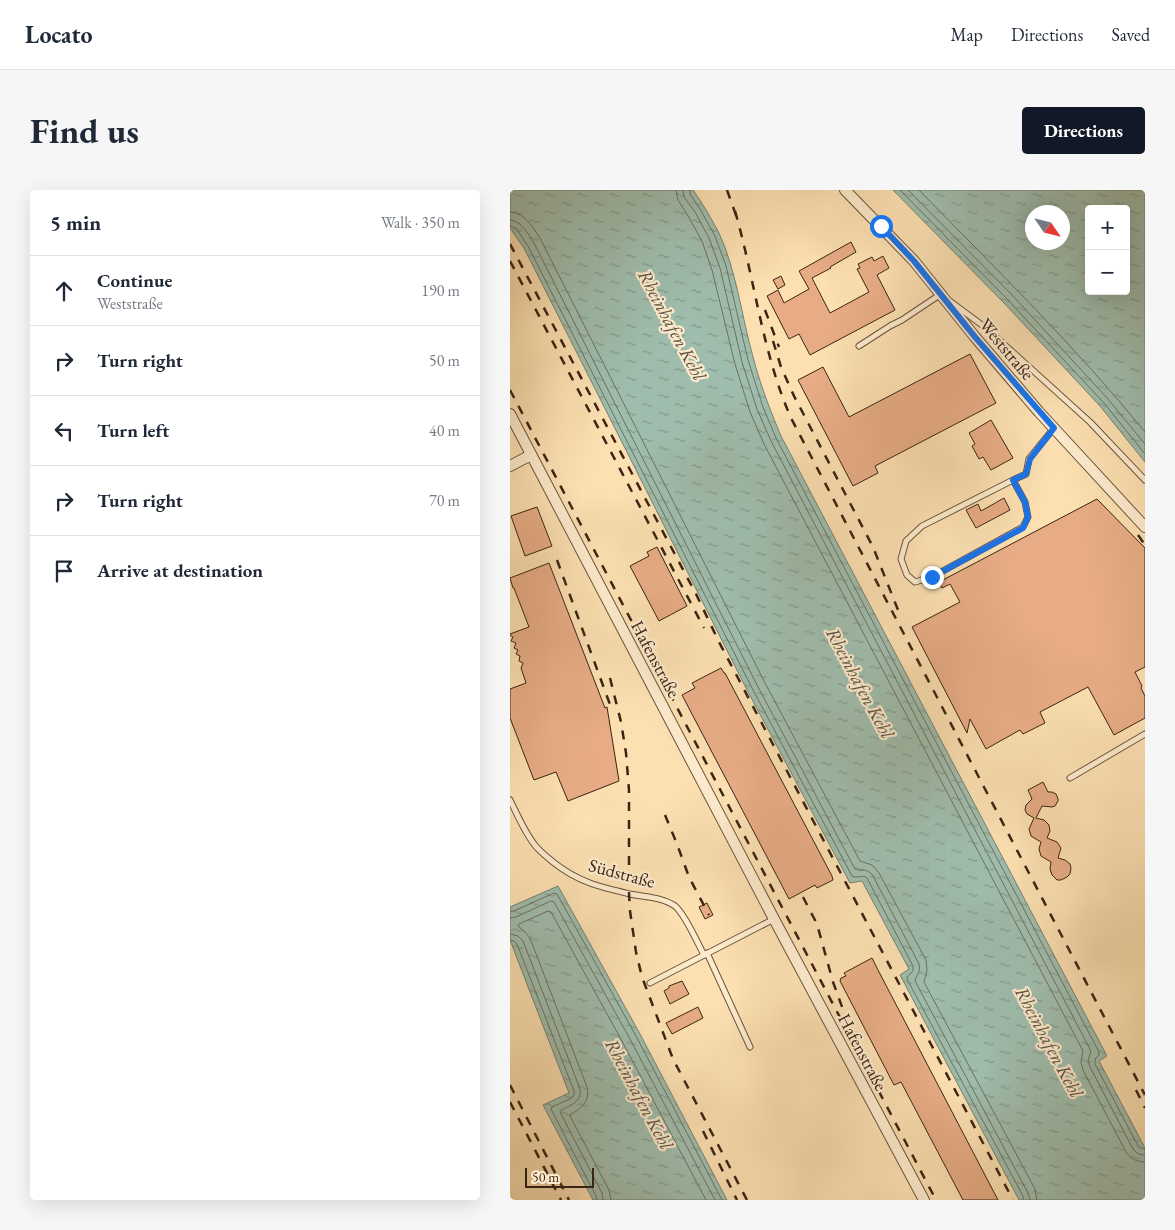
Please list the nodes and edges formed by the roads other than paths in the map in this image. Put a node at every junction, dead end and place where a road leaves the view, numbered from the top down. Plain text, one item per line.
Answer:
1 (845, 190) edge
2 (940, 293) junction
3 (859, 346) dead end
4 (510, 414) edge
5 (1054, 428) junction
6 (531, 454) junction
7 (510, 466) edge
8 (1013, 480) junction
9 (1145, 480) edge
10 (1145, 527) edge
11 (1145, 734) edge
12 (1070, 778) dead end
13 (510, 800) edge
14 (774, 919) junction
15 (705, 954) junction
16 (650, 983) dead end
17 (750, 1047) dead end
18 (924, 1200) edge

1 - 2 street, Weststraße
2 - 3 lane
2 - 5 street, Weststraße
2 - 9 lane
4 - 6 street, Hafenstraße
5 - 8 lane
5 - 10 street, Weststraße
6 - 7 street
6 - 14 street, Hafenstraße
8 - 8 lane
11 - 12 lane
13 - 15 lane, Südstraße
14 - 15 lane
14 - 18 street, Hafenstraße
15 - 16 lane
15 - 17 lane, Südstraße

